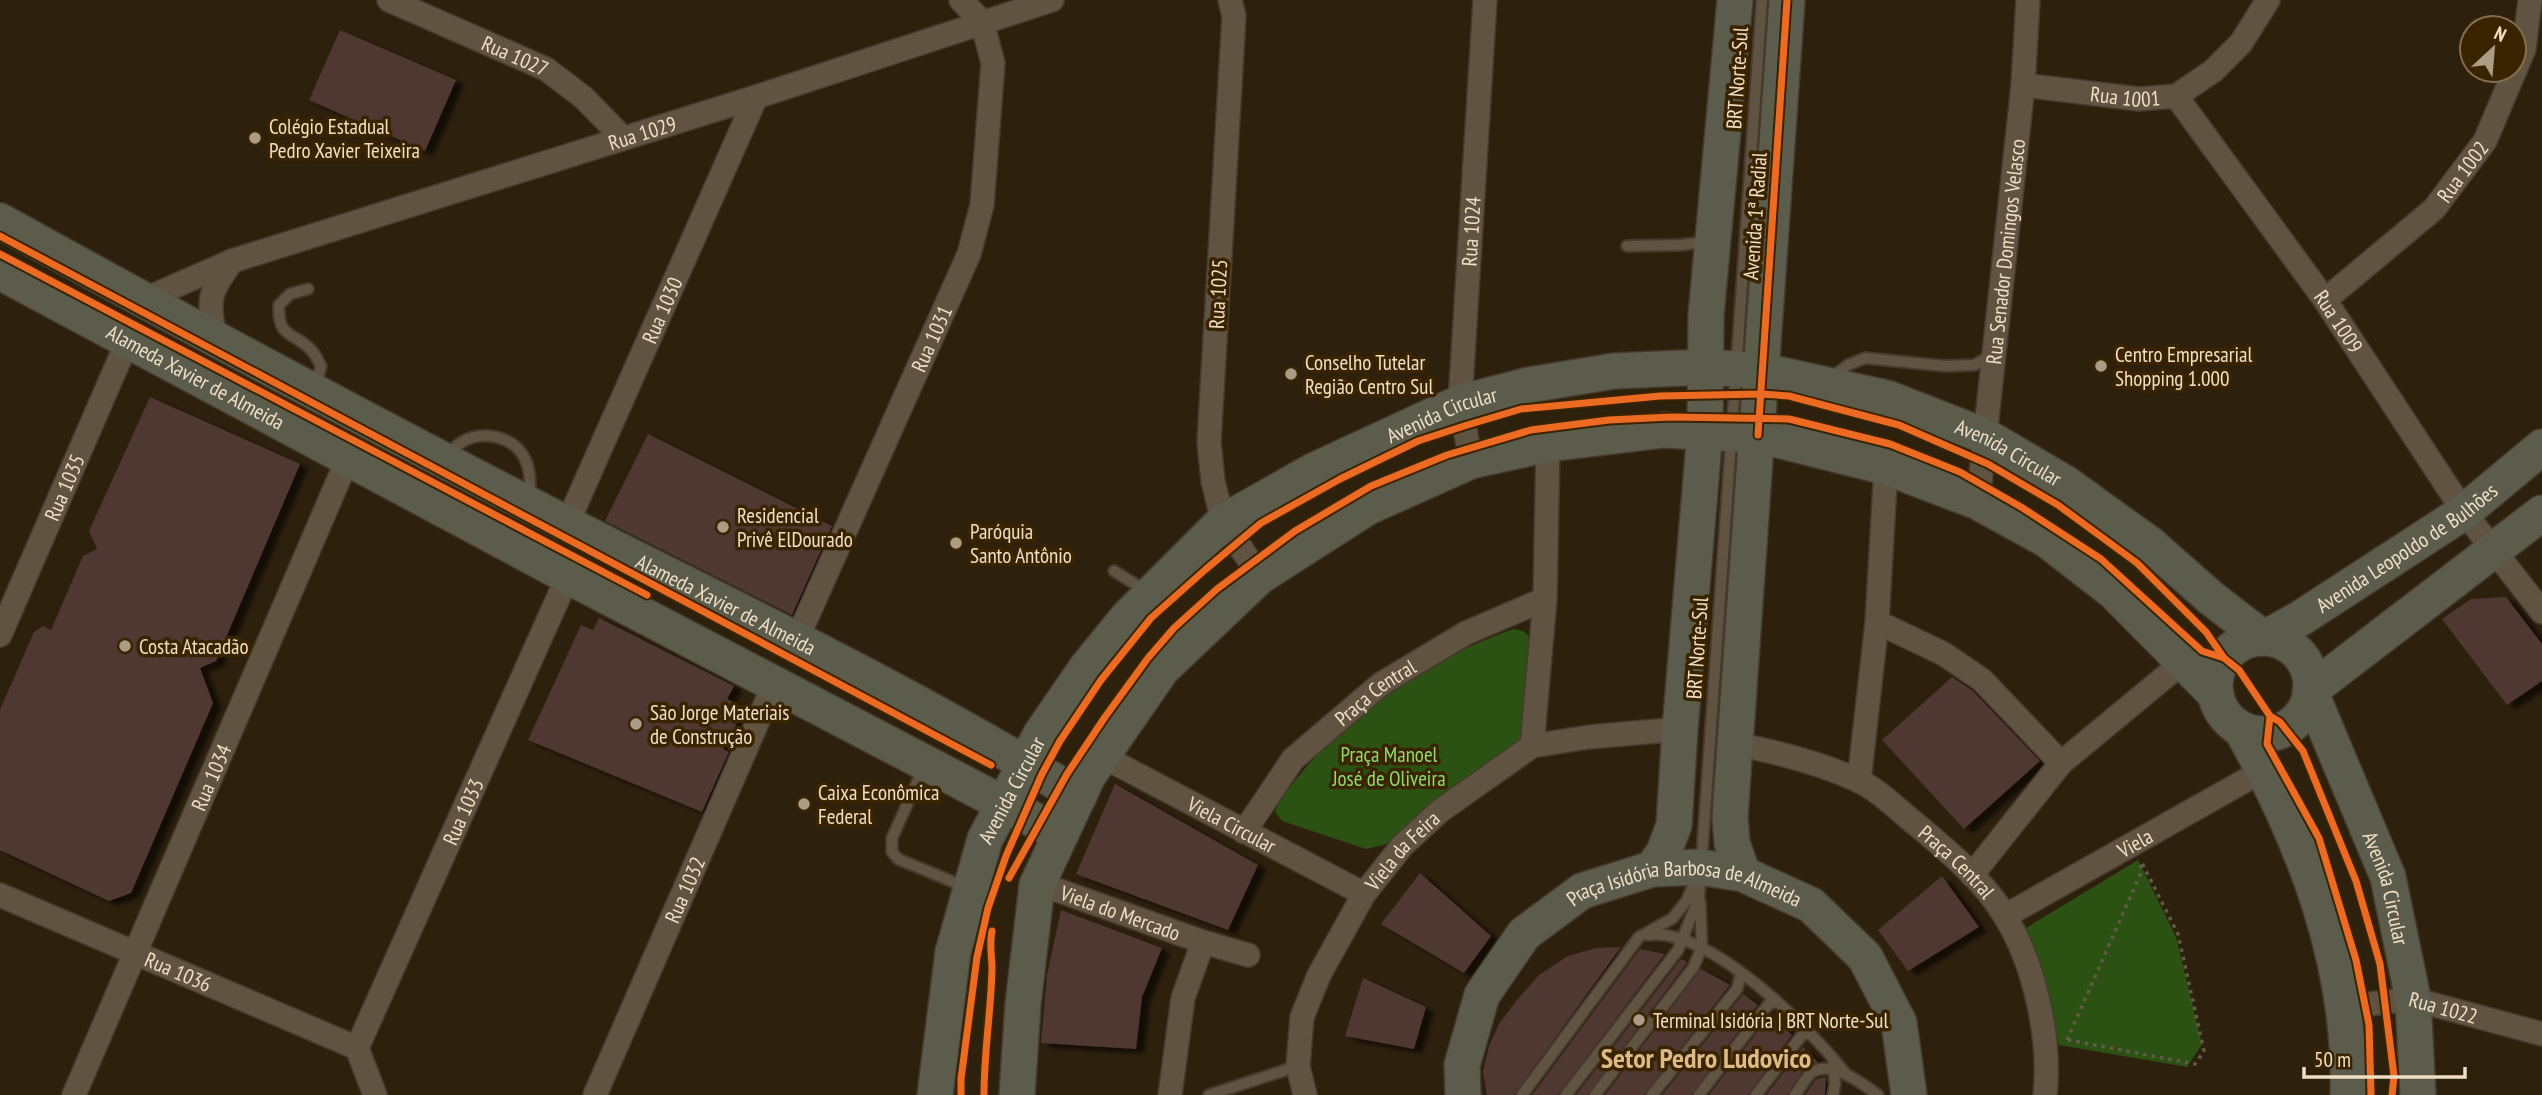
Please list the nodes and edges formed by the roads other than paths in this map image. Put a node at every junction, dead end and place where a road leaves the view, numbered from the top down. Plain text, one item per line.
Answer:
1 (389, 0) edge
2 (961, 0) edge
3 (1052, 0) edge
4 (1230, 0) edge
5 (1485, 0) edge
6 (1735, 0) edge
7 (1762, 0) edge
8 (1787, 0) edge
9 (2028, 0) edge
10 (2268, 0) edge
11 (2529, 0) edge
12 (982, 22) junction
13 (2023, 85) junction
14 (2176, 96) junction
15 (756, 97) junction
16 (623, 138) junction
17 (0, 221) edge
18 (1713, 241) junction
19 (1627, 246) dead end
20 (232, 261) junction
21 (1, 275) edge
22 (308, 289) dead end
23 (143, 300) junction
24 (2325, 300) junction
25 (215, 339) junction
26 (128, 340) junction
27 (1996, 354) junction
28 (1735, 369) junction
29 (1824, 383) junction
30 (314, 391) junction
31 (1460, 403) junction
32 (1732, 433) junction
33 (1987, 437) junction
34 (1548, 444) junction
35 (2542, 447) edge
36 (348, 458) junction
37 (444, 459) junction
38 (1471, 461) junction
39 (1886, 467) junction
40 (1979, 502) junction
41 (529, 504) junction
42 (2464, 512) junction
43 (2542, 513) edge
44 (1223, 522) junction
45 (567, 524) junction
46 (2495, 550) junction
47 (1114, 571) dead end
48 (568, 576) junction
49 (1260, 576) junction
50 (1151, 594) junction
51 (1545, 599) junction
52 (2542, 612) edge
53 (1877, 622) junction
54 (0, 635) edge
55 (2264, 638) junction
56 (797, 639) junction
57 (2183, 662) junction
58 (774, 684) junction
59 (2310, 690) junction
60 (2216, 695) junction
61 (1680, 729) junction
62 (2241, 729) junction
63 (1735, 744) junction
64 (1532, 746) junction
65 (1100, 755) junction
66 (926, 762) junction
67 (2061, 762) junction
68 (1025, 763) junction
69 (2264, 770) junction
70 (1859, 781) junction
71 (1079, 796) junction
72 (1005, 804) junction
73 (1244, 832) junction
74 (1061, 834) junction
75 (1652, 869) junction
76 (1743, 874) junction
77 (1972, 875) junction
78 (1700, 882) junction
79 (1037, 885) junction
80 (971, 889) junction
81 (1364, 894) junction
82 (0, 895) edge
83 (2005, 916) junction
84 (1639, 937) junction
85 (1684, 938) junction
86 (1203, 942) junction
87 (1706, 950) junction
88 (137, 954) junction
89 (1248, 955) dead end
90 (1741, 974) junction
91 (2413, 999) junction
92 (1776, 1001) junction
93 (2343, 1007) junction
94 (1809, 1032) junction
95 (2542, 1034) edge
96 (357, 1048) junction
97 (1298, 1066) junction
98 (1839, 1072) junction
99 (74, 1095) edge
100 (374, 1095) edge
101 (595, 1095) edge
102 (934, 1095) edge
103 (1017, 1095) edge
104 (1170, 1095) edge
105 (1209, 1095) edge
106 (1305, 1095) edge
107 (1463, 1095) edge
108 (1522, 1095) edge
109 (1566, 1095) edge
110 (1595, 1095) edge
111 (1653, 1095) edge
112 (1699, 1095) edge
113 (1756, 1095) edge
114 (1795, 1095) edge
115 (1833, 1095) edge
116 (1878, 1095) edge
117 (1909, 1095) edge
118 (2045, 1095) edge
119 (2348, 1095) edge
120 (2418, 1095) edge

1 - 16 street, Rua 1027
2 - 12 street
3 - 12 street, Rua 1029
4 - 44 street, Rua 1025
5 - 31 street, Rua 1024
6 - 18 main road, Avenida 1ª Radial
7 - 28 lane, BRT Norte-Sul
8 - 28 main road, Avenida 1ª Radial
9 - 13 street, Rua Senador Domingos Velasco
10 - 14 street, Rua 1001
11 - 24 street, Rua 1002
12 - 15 street, Rua 1029
12 - 56 street, Rua 1031
13 - 14 street, Rua 1001
13 - 27 street, Rua Senador Domingos Velasco
14 - 24 street, Rua 1009
15 - 16 street, Rua 1029
15 - 45 street, Rua 1030
16 - 20 street, Rua 1029
17 - 23 main road, Alameda Xavier de Almeida
18 - 19 lane
18 - 28 main road, Avenida 1ª Radial
20 - 23 street, Rua 1029
20 - 25 street
21 - 26 main road, Alameda Xavier de Almeida
22 - 30 lane
23 - 25 main road, Alameda Xavier de Almeida
24 - 42 street, Rua 1009
25 - 30 main road, Alameda Xavier de Almeida
26 - 36 main road, Alameda Xavier de Almeida
26 - 54 street, Rua 1035
27 - 29 lane
27 - 33 street, Rua Senador Domingos Velasco
28 - 29 main road, Avenida Circular
28 - 31 main road, Avenida Circular
28 - 32 main road, Avenida 1ª Radial
28 - 32 main road, Avenida 1ª Radial
29 - 33 main road, Avenida Circular
30 - 37 main road, Alameda Xavier de Almeida
31 - 38 street, Rua 1024
31 - 44 main road, Avenida Circular
32 - 34 main road
32 - 39 main road
32 - 61 main road, Avenida 1ª Radial
32 - 63 main road, Avenida 1ª Radial
32 - 78 lane, BRT Norte-Sul
33 - 40 street, Rua Senador Domingos Velasco
33 - 55 main road, Avenida Circular
34 - 38 main road
34 - 51 street
35 - 42 main road, Avenida Leopoldo de Bulhões
36 - 48 main road, Alameda Xavier de Almeida
36 - 88 street, Rua 1034
37 - 41 main road, Alameda Xavier de Almeida
37 - 41 lane
38 - 49 main road
39 - 40 main road
39 - 53 street
40 - 57 main road
41 - 45 main road, Alameda Xavier de Almeida
42 - 46 street, Rua 1009
42 - 55 main road, Avenida Leopoldo de Bulhões
43 - 46 main road
44 - 49 street, Rua 1025
44 - 50 main road, Avenida Circular
45 - 56 main road, Alameda Xavier de Almeida
46 - 52 street, Rua 1009
46 - 59 main road
47 - 50 lane
48 - 58 main road, Alameda Xavier de Almeida
48 - 96 street, Rua 1033
49 - 65 main road
50 - 68 main road, Avenida Circular
51 - 64 street
51 - 73 street, Praça Central
53 - 67 street
53 - 70 street
55 - 59 main road
55 - 60 main road
56 - 68 main road, Alameda Xavier de Almeida
57 - 60 main road
57 - 67 street
58 - 66 main road, Alameda Xavier de Almeida
58 - 101 street, Rua 1032
59 - 62 main road
59 - 91 main road, Avenida Circular
60 - 62 main road
61 - 64 street, Viela da Feira
61 - 75 main road, Avenida 1ª Radial
62 - 69 main road
63 - 70 street, Praça Central
63 - 76 main road, Avenida 1ª Radial
64 - 81 street, Viela da Feira
65 - 71 main road
65 - 73 street, Viela Circular
66 - 72 main road, Alameda Xavier de Almeida
66 - 80 lane
67 - 77 street
68 - 71 main road, Alameda Xavier de Almeida
68 - 72 main road, Avenida Circular
69 - 83 street, Viela
69 - 93 main road
70 - 77 street, Praça Central
71 - 74 main road
72 - 74 main road, Alameda Xavier de Almeida
72 - 80 main road, Avenida Circular
73 - 81 street, Viela Circular
74 - 79 main road
75 - 78 main road, Praça Isidória Barbosa de Almeida
75 - 107 main road, Praça Isidória Barbosa de Almeida
76 - 78 main road, Praça Isidória Barbosa de Almeida
76 - 117 main road, Praça Isidória Barbosa de Almeida
77 - 83 street, Praça Central
78 - 84 lane
78 - 85 lane
78 - 87 lane
79 - 86 street, Viela do Mercado
79 - 103 main road
80 - 102 main road, Avenida Circular
81 - 97 street, Viela da Feira
82 - 88 street, Rua 1036
83 - 118 street, Praça Central
84 - 85 lane
84 - 108 lane
85 - 87 lane
85 - 109 lane
86 - 89 street, Viela do Mercado
86 - 104 street, Viela do Mercado
87 - 90 lane
87 - 110 lane
88 - 96 street, Rua 1036
88 - 99 street, Rua 1034
90 - 92 lane
90 - 111 lane
91 - 93 street, Rua 1022
91 - 95 street, Rua 1022
91 - 120 main road, Avenida Circular
92 - 94 lane
92 - 112 lane
93 - 119 main road
94 - 98 lane
94 - 113 lane
96 - 100 street
97 - 105 lane
97 - 106 street, Viela da Feira
98 - 114 lane
98 - 115 lane
98 - 116 lane

